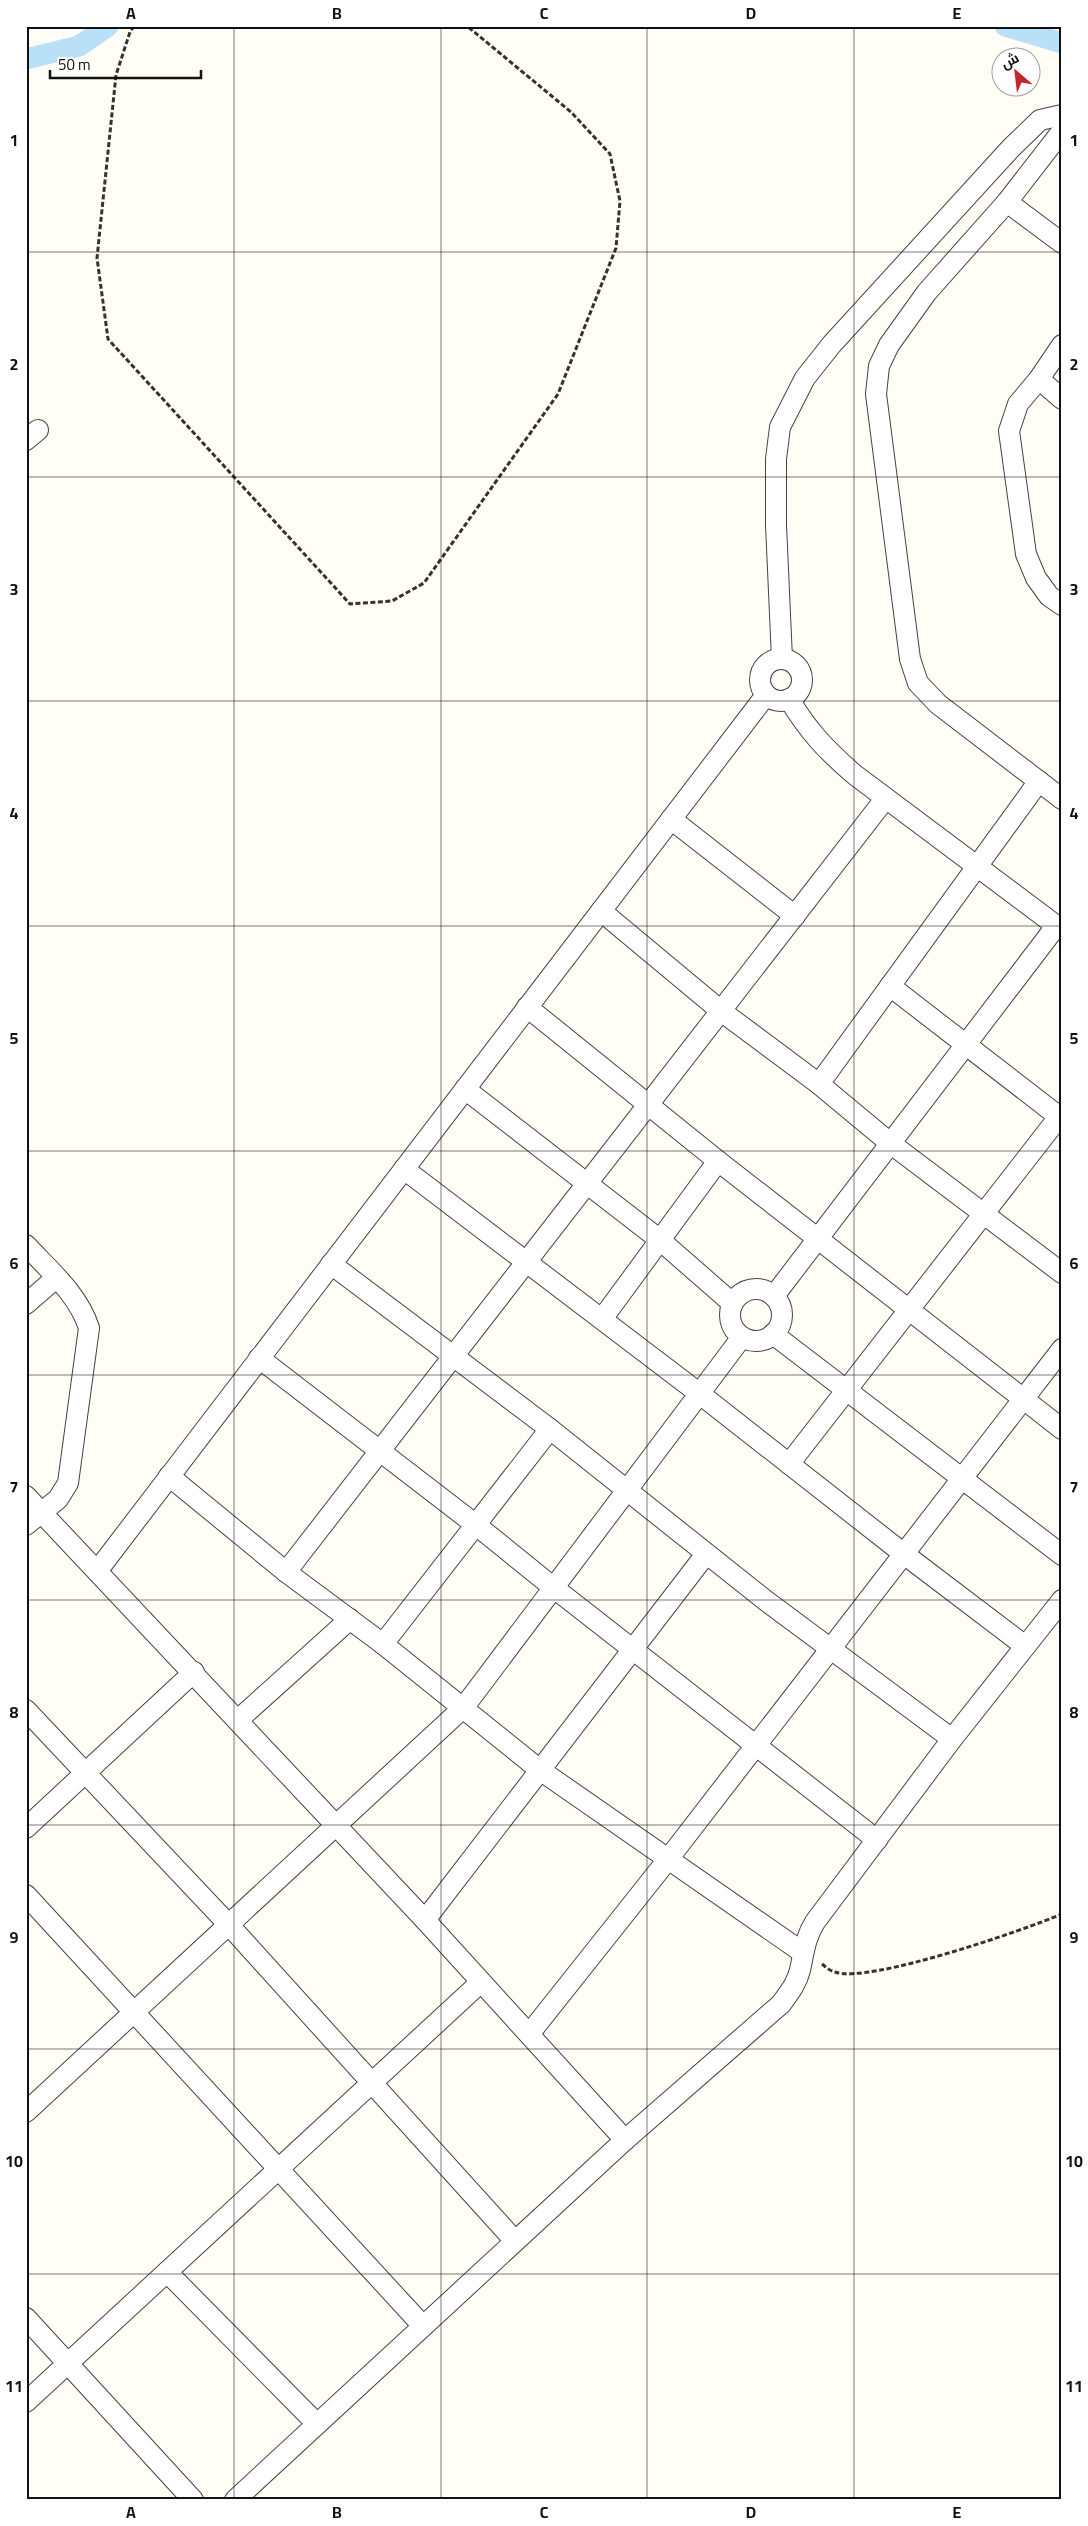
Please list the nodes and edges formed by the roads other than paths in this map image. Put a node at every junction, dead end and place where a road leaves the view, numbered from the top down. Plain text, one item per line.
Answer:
1 (1062, 115) edge
2 (1062, 131) edge
3 (1007, 202) junction
4 (1062, 243) edge
5 (1062, 346) edge
6 (1039, 379) junction
7 (1062, 398) edge
8 (1062, 605) edge
9 (782, 659) junction
10 (766, 695) junction
11 (789, 699) junction
12 (1039, 781) junction
13 (1062, 799) edge
14 (885, 800) junction
15 (671, 819) junction
16 (977, 866) junction
17 (601, 910) junction
18 (795, 916) junction
19 (1059, 927) edge
20 (890, 986) junction
21 (527, 1007) junction
22 (722, 1011) junction
23 (966, 1045) junction
24 (819, 1084) junction
25 (465, 1089) junction
26 (648, 1105) junction
27 (1061, 1116) edge
28 (890, 1143) junction
29 (718, 1161) junction
30 (404, 1169) junction
31 (588, 1183) junction
32 (984, 1213) junction
33 (818, 1238) junction
34 (660, 1240) junction
35 (26, 1245) edge
36 (527, 1262) junction
37 (331, 1264) junction
38 (1062, 1273) edge
39 (56, 1278) junction
40 (774, 1296) junction
41 (732, 1303) junction
42 (26, 1304) edge
43 (908, 1310) junction
44 (602, 1319) junction
45 (774, 1334) junction
46 (742, 1337) junction
47 (1062, 1349) edge
48 (454, 1356) junction
49 (259, 1358) junction
50 (845, 1390) junction
51 (700, 1394) junction
52 (1023, 1399) junction
53 (550, 1429) junction
54 (1062, 1429) edge
55 (380, 1451) junction
56 (790, 1464) junction
57 (169, 1476) junction
58 (961, 1480) junction
59 (627, 1490) junction
60 (26, 1496) edge
61 (42, 1512) junction
62 (26, 1525) edge
63 (476, 1525) junction
64 (706, 1554) junction
65 (904, 1554) junction
66 (1062, 1555) edge
67 (98, 1570) junction
68 (286, 1572) junction
69 (554, 1588) junction
70 (1062, 1600) edge
71 (350, 1619) junction
72 (384, 1644) junction
73 (1025, 1646) junction
74 (633, 1649) junction
75 (830, 1649) junction
76 (194, 1672) junction
77 (464, 1707) junction
78 (26, 1710) edge
79 (238, 1720) junction
80 (952, 1739) junction
81 (756, 1744) junction
82 (540, 1770) junction
83 (86, 1773) junction
84 (336, 1826) junction
85 (26, 1828) edge
86 (877, 1840) junction
87 (669, 1858) junction
88 (26, 1895) edge
89 (425, 1920) junction
90 (229, 1925) junction
91 (802, 1952) junction
92 (481, 1982) junction
93 (134, 2012) junction
94 (530, 2033) junction
95 (372, 2084) junction
96 (28, 2106) edge
97 (625, 2140) junction
98 (279, 2170) junction
99 (515, 2241) junction
100 (168, 2272) junction
101 (26, 2318) edge
102 (423, 2326) junction
103 (68, 2363) junction
104 (26, 2402) edge
105 (317, 2424) junction
106 (194, 2500) edge
107 (235, 2500) edge

1 - 9 street
2 - 3 street
3 - 4 street
3 - 12 street
5 - 6 street
6 - 7 street
6 - 8 street
9 - 10 street
9 - 11 street
10 - 11 street
10 - 15 street
11 - 14 street
12 - 13 street
12 - 16 street
14 - 16 street
14 - 18 street
15 - 17 street
15 - 18 street
16 - 19 street
16 - 20 street
17 - 21 street
17 - 22 street
18 - 22 street
19 - 23 street
20 - 23 street
20 - 24 street
21 - 25 street
21 - 26 street
22 - 24 street
22 - 26 street
23 - 27 street
23 - 28 street
24 - 28 street
25 - 30 street
25 - 31 street
26 - 29 street
26 - 31 street
27 - 32 street
28 - 32 street
28 - 33 street
29 - 33 street
29 - 34 street
30 - 36 street
30 - 37 street
31 - 34 street
31 - 36 street
32 - 38 street
32 - 43 street
33 - 40 street
33 - 43 street
34 - 41 street
34 - 44 street
35 - 39 street
36 - 44 street
36 - 48 street
37 - 48 street
37 - 49 street
39 - 42 street
39 - 61 street
40 - 41 street
40 - 45 street
41 - 46 street
43 - 50 street
43 - 52 street
44 - 51 street
45 - 46 street
45 - 50 street
46 - 51 street
47 - 52 street
48 - 53 street
48 - 55 street
49 - 55 street
49 - 57 street
50 - 56 street
50 - 58 street
51 - 56 street
51 - 59 street
52 - 54 street
52 - 58 street
53 - 59 street
53 - 63 street
55 - 63 street
55 - 68 street
56 - 65 street
57 - 67 street
57 - 68 street
58 - 65 street
58 - 66 street
59 - 64 street
59 - 69 street
60 - 61 street
61 - 62 street
61 - 67 street
63 - 69 street
63 - 72 street
64 - 74 street
64 - 75 street
65 - 73 street
65 - 75 street
67 - 76 street
68 - 71 street
69 - 74 street
69 - 77 street
70 - 73 street
71 - 72 street
71 - 79 street
72 - 77 street
73 - 80 street
74 - 81 street
74 - 82 street
75 - 80 street
75 - 81 street
76 - 79 street
76 - 83 street
77 - 82 street
77 - 84 street
78 - 83 street
79 - 84 street
80 - 86 street
81 - 86 street
81 - 87 street
82 - 87 street
82 - 89 street
83 - 85 street
83 - 90 street
84 - 89 street
84 - 90 street
86 - 91 street
87 - 91 street
87 - 94 street
88 - 93 street
89 - 92 street
90 - 93 street
90 - 95 street
91 - 97 street
92 - 94 street
92 - 95 street
93 - 96 street
93 - 98 street
94 - 97 street
95 - 98 street
95 - 99 street
97 - 99 street
98 - 100 street
98 - 102 street
99 - 102 street
100 - 103 street
100 - 105 street
101 - 103 street
102 - 105 street
103 - 104 street
103 - 106 street
105 - 107 street

